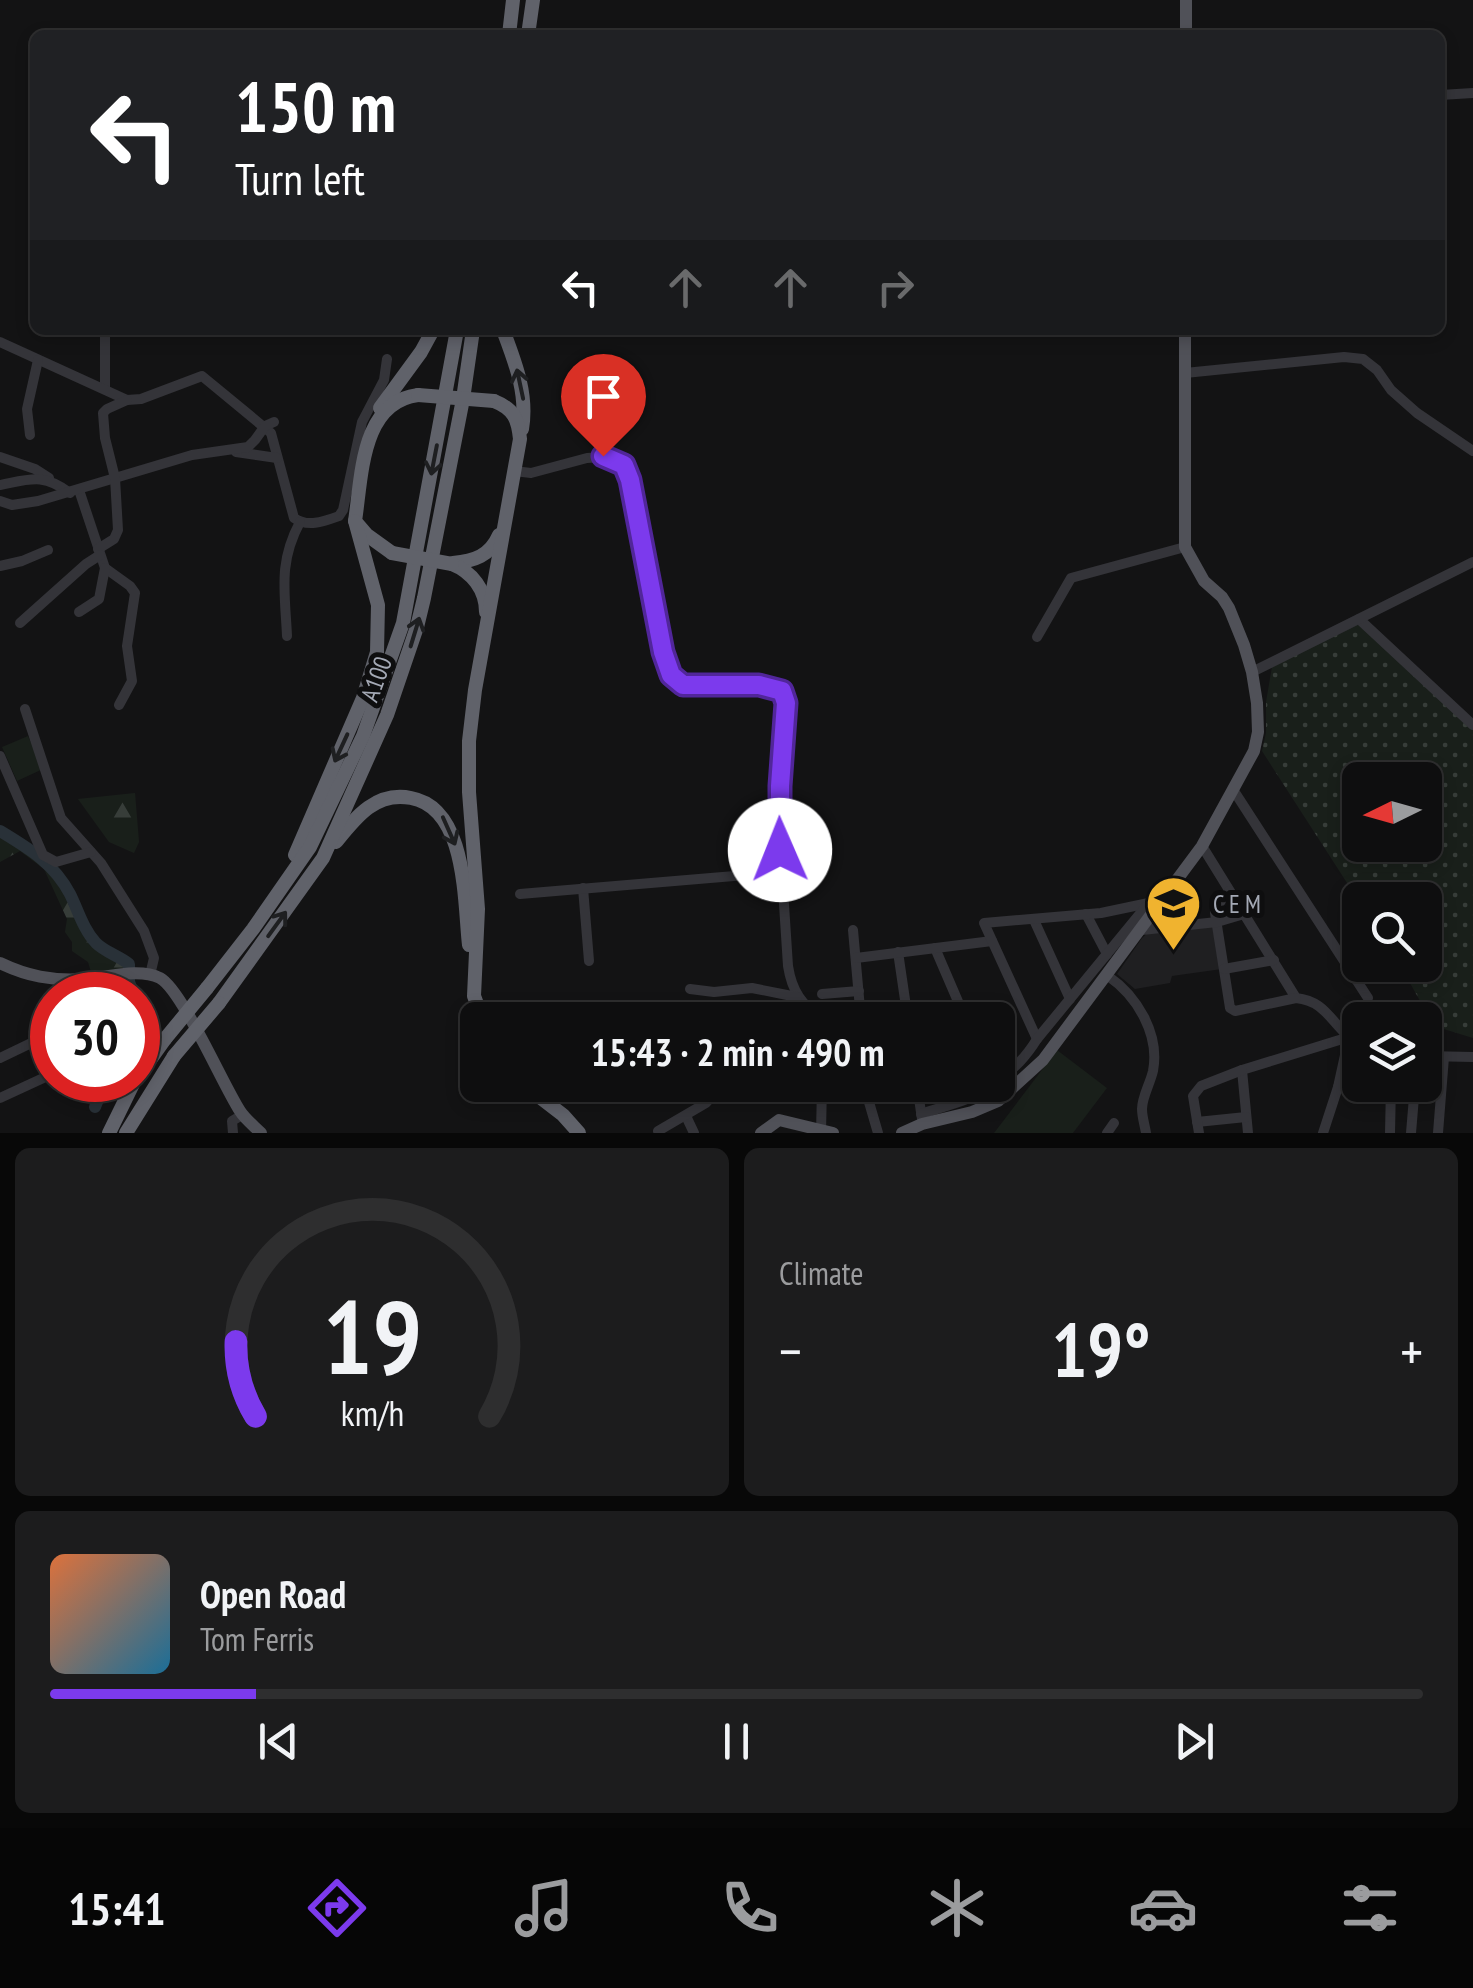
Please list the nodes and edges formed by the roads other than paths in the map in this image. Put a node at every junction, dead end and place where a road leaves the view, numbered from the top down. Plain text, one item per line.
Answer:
1 (514, 0) edge
2 (533, 0) edge
3 (1186, 0) edge
4 (511, 30) edge
5 (529, 30) edge
6 (1186, 30) edge
7 (1473, 93) edge
8 (1445, 95) edge
9 (105, 335) edge
10 (431, 335) edge
11 (456, 335) edge
12 (472, 335) edge
13 (506, 335) edge
14 (1184, 335) edge
15 (0, 342) edge
16 (387, 359) dead end
17 (38, 360) junction
18 (1184, 373) junction
19 (106, 389) junction
20 (128, 400) junction
21 (376, 422) junction
22 (269, 424) junction
23 (30, 435) dead end
24 (520, 439) junction
25 (225, 451) junction
26 (1473, 451) edge
27 (0, 457) edge
28 (278, 458) junction
29 (514, 472) junction
30 (116, 478) junction
31 (54, 481) junction
32 (0, 485) edge
33 (74, 492) junction
34 (0, 501) edge
35 (506, 510) junction
36 (339, 516) junction
37 (356, 520) junction
38 (300, 522) junction
39 (1185, 547) junction
40 (48, 550) dead end
41 (99, 552) junction
42 (1473, 562) edge
43 (452, 564) junction
44 (0, 566) edge
45 (105, 568) junction
46 (79, 612) dead end
47 (1359, 619) junction
48 (20, 623) dead end
49 (287, 636) dead end
50 (1037, 638) dead end
51 (484, 650) junction
52 (1252, 672) junction
53 (119, 705) dead end
54 (24, 709) dead end
55 (1473, 725) edge
56 (0, 756) edge
57 (1234, 790) junction
58 (1202, 846) junction
59 (91, 852) junction
60 (323, 858) junction
61 (781, 872) junction
62 (583, 888) junction
63 (1229, 891) junction
64 (520, 894) dead end
65 (1164, 900) junction
66 (1149, 903) junction
67 (1086, 914) junction
68 (1244, 914) junction
69 (1034, 920) junction
70 (1216, 922) junction
71 (253, 929) junction
72 (853, 930) dead end
73 (1142, 930) junction
74 (992, 941) junction
75 (935, 948) junction
76 (898, 952) junction
77 (1107, 954) junction
78 (856, 958) junction
79 (1274, 960) junction
80 (589, 961) dead end
81 (0, 963) edge
82 (1224, 969) junction
83 (151, 972) edge
84 (30, 974) edge
85 (1108, 976) junction
86 (160, 979) edge
87 (690, 989) dead end
88 (859, 991) junction
89 (822, 994) dead end
90 (474, 996) junction
91 (797, 998) junction
92 (1070, 998) junction
93 (1296, 998) junction
94 (1368, 998) dead end
95 (476, 1002) edge
96 (802, 1002) edge
97 (860, 1002) edge
98 (905, 1002) edge
99 (958, 1002) edge
100 (1342, 1028) edge
101 (1037, 1039) junction
102 (1342, 1040) edge
103 (30, 1044) edge
104 (160, 1046) edge
105 (1444, 1057) joint
106 (1473, 1057) edge
107 (0, 1058) edge
108 (1015, 1069) edge
109 (1242, 1070) junction
110 (1342, 1074) edge
111 (30, 1084) edge
112 (1338, 1087) junction
113 (1342, 1087) edge
114 (0, 1098) edge
115 (123, 1102) edge
116 (546, 1102) edge
117 (707, 1102) edge
118 (823, 1102) edge
119 (869, 1102) edge
120 (920, 1102) edge
121 (958, 1102) edge
122 (1390, 1102) edge
123 (1413, 1102) edge
124 (242, 1115) junction
125 (686, 1116) junction
126 (1246, 1117) junction
127 (922, 1119) junction
128 (1198, 1128) edge
129 (658, 1130) dead end
130 (825, 1132) edge
131 (109, 1133) edge
132 (126, 1133) edge
133 (233, 1133) edge
134 (261, 1133) edge
135 (579, 1133) edge
136 (694, 1133) edge
137 (760, 1133) edge
138 (878, 1133) edge
139 (902, 1133) edge
140 (1146, 1133) edge
141 (1248, 1133) edge
142 (1323, 1133) edge
143 (1390, 1133) edge
144 (1411, 1133) edge
145 (1438, 1133) edge

1 - 4 highway
2 - 5 highway
3 - 6 main road
7 - 8 street
9 - 19 street
10 - 21 highway
11 -> 71 highway, A100 / A100
60 -> 12 highway, A100 / A100
24 -> 13 highway
14 - 18 main road
15 - 17 street
16 - 36 street
17 - 19 street
17 - 23 street
18 - 26 street
18 - 39 main road
19 - 20 street
20 - 22 street
20 - 30 street
21 - 24 highway, bridge
21 - 37 highway
22 - 25 street
22 - 28 street
24 - 29 highway
25 - 28 street
25 - 30 street
27 - 31 street
28 - 38 street
29 - 35 highway
29 - 61 street
30 - 33 street
30 - 41 street
31 - 32 street
31 - 33 street
33 - 34 street
33 - 41 street
35 - 43 highway
35 - 51 highway
36 - 37 street
36 - 38 street
37 - 43 highway, bridge
37 -> 71 highway
38 - 49 street
39 - 50 street
39 - 52 main road
40 - 44 street
41 - 45 street
41 - 48 street
42 - 47 street
43 - 51 highway
45 - 46 street
45 - 53 street
47 - 52 street
47 - 55 street
51 - 90 highway
52 - 57 main road
54 - 59 street
56 - 59 street
57 - 58 main road
57 - 94 street
58 - 63 street
58 - 65 main road
59 - 83 street
60 -> 90 highway
132 -> 60 highway, A100 / A100, bridge
61 - 62 street
61 - 91 street
62 - 64 street
62 - 80 street
63 - 68 street
63 - 70 street
65 - 66 street
65 - 73 main road
66 - 67 street
66 - 77 street
67 - 69 street
67 - 77 street
68 - 70 street
68 - 79 street
69 - 74 street
69 - 92 street
70 - 73 street
70 - 82 street
71 - 104 highway, A100 / A100, bridge
72 - 78 street
73 - 85 main road
74 - 75 street
74 - 101 street
75 - 76 street
75 - 99 street
76 - 78 street
76 - 98 street
77 - 92 street
78 - 88 street
79 - 82 street
79 - 93 street
81 - 84 main road
82 - 93 street
85 - 127 main road
85 - 140 street
86 - 124 main road
87 - 91 street
88 - 89 street
88 - 97 street
90 - 95 highway
91 - 96 street
92 - 101 street
93 - 100 street
101 - 108 street
102 - 109 street
103 - 107 street
105 - 106 street
105 - 145 street
109 - 126 street
109 - 128 street
110 - 112 street
111 - 114 street
112 - 113 street
112 - 142 street
115 - 131 highway, A100
116 - 135 highway
117 - 125 street
118 - 130 street
119 - 138 street
120 - 127 street
121 - 127 street
122 - 143 street
123 - 144 street
124 - 133 street
124 - 134 main road
125 - 129 street
125 - 136 street
126 - 128 street
126 - 141 street
127 - 139 main road
130 - 137 main road

